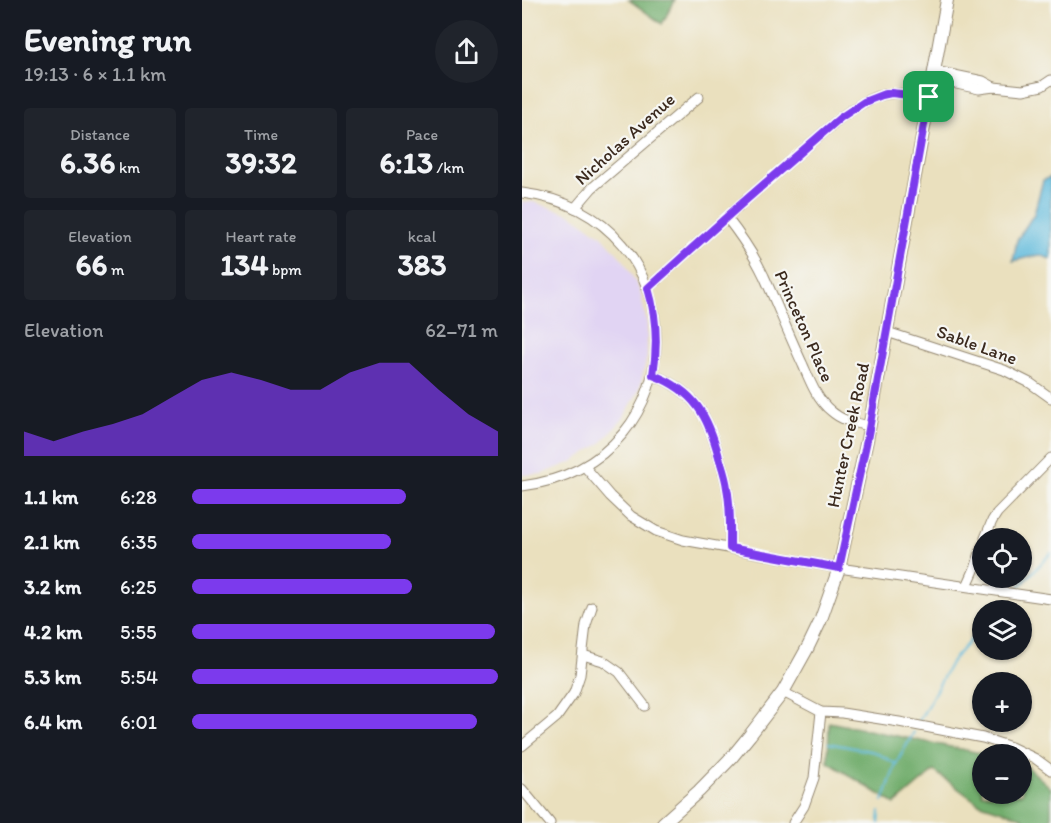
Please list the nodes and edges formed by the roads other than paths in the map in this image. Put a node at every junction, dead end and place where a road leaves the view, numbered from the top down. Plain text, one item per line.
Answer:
1 (947, 0) edge
2 (934, 75) junction
3 (1051, 80) edge
4 (699, 97) dead end
5 (929, 97) junction
6 (522, 193) edge
7 (575, 208) junction
8 (727, 218) junction
9 (648, 288) junction
10 (887, 332) junction
11 (653, 375) junction
12 (1051, 398) edge
13 (869, 426) junction
14 (1051, 458) edge
15 (585, 466) junction
16 (522, 486) edge
17 (989, 528) edge
18 (730, 548) junction
19 (839, 568) junction
20 (972, 575) edge
21 (967, 586) junction
22 (1051, 599) edge
23 (592, 607) dead end
24 (583, 655) junction
25 (783, 692) junction
26 (645, 706) dead end
27 (821, 712) junction
28 (522, 746) edge
29 (1051, 770) edge
30 (522, 789) edge
31 (550, 823) edge
32 (663, 823) edge
33 (793, 823) edge

1 - 2 main road, Hunter Creek Road
2 - 3 street
2 - 5 main road, Hunter Creek Road
4 - 7 street, Nicholas Avenue
5 - 8 street
5 - 10 main road, Hunter Creek Road
6 - 7 street
7 - 9 street
8 - 9 street
8 - 13 street, Princeton Place
9 - 11 street
10 - 12 street, Sable Lane
10 - 13 main road, Hunter Creek Road
11 - 15 street
11 - 18 street
13 - 19 main road, Hunter Creek Road
14 - 17 street
15 - 16 street
15 - 18 street
18 - 19 street
19 - 21 street
19 - 25 main road, Hunter Creek Road
20 - 21 street
21 - 22 street
23 - 24 street
24 - 26 street
24 - 28 street
25 - 27 street
25 - 32 main road, Hunter Creek Road
27 - 29 street
27 - 33 street
30 - 31 street

